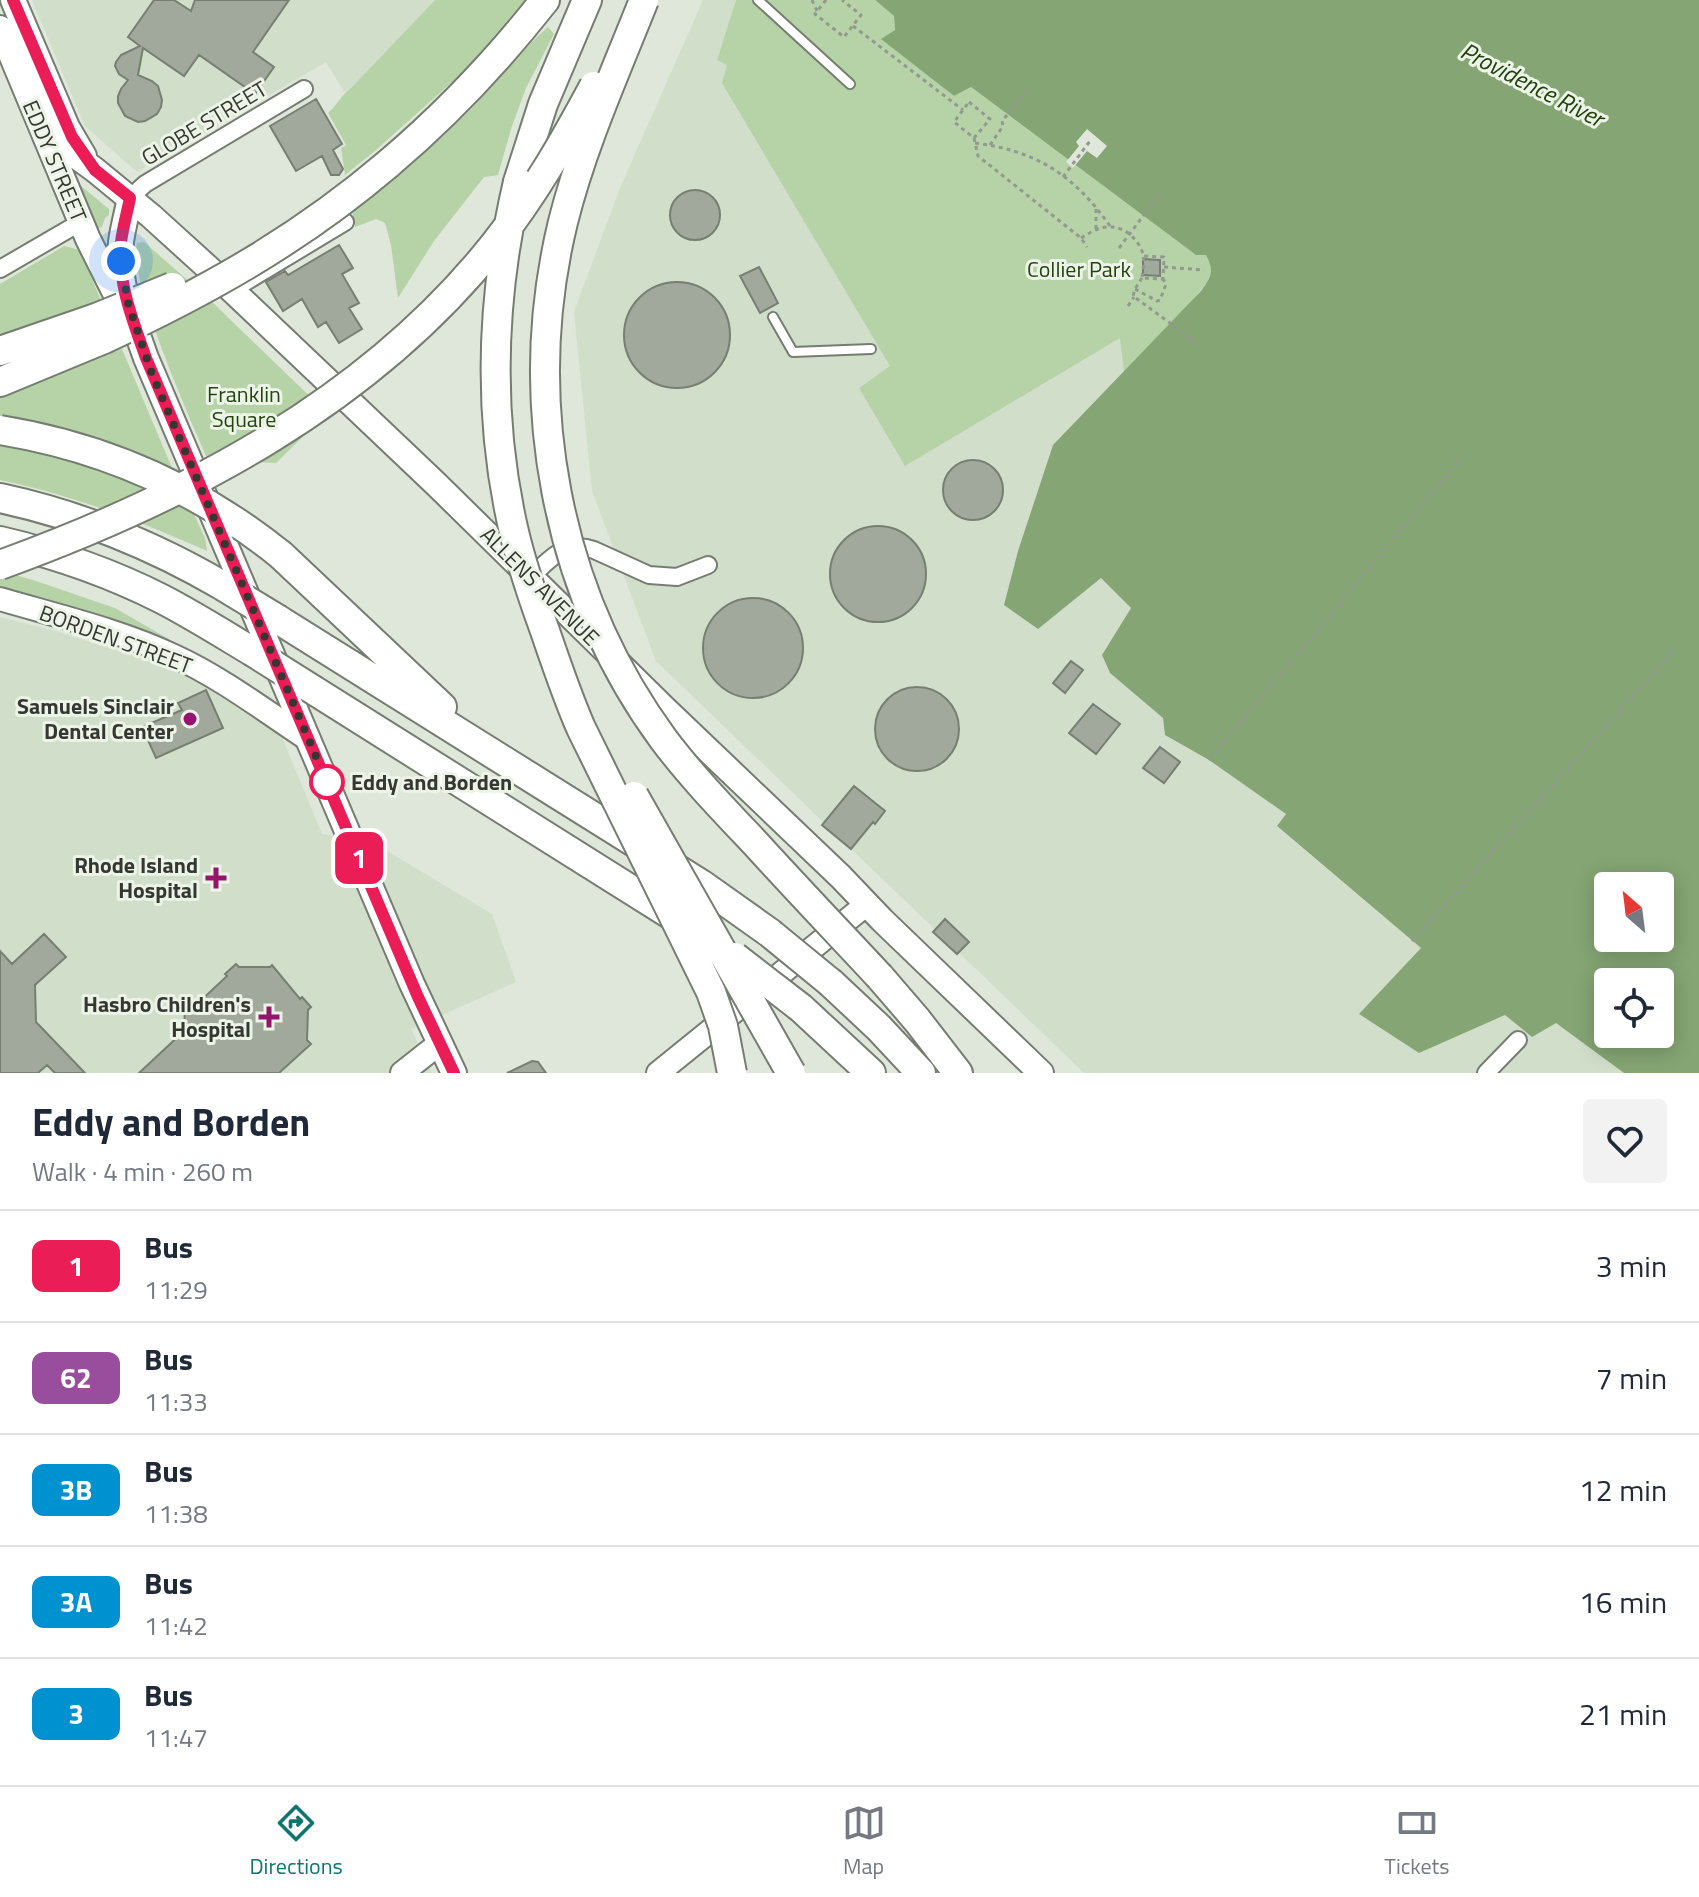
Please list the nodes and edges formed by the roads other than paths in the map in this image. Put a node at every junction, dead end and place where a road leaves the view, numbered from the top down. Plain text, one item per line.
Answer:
1 (13, 0) edge
2 (545, 0) edge
3 (587, 0) edge
4 (641, 0) edge
5 (758, 0) edge
6 (0, 28) edge
7 (850, 84) dead end
8 (304, 89) dead end
9 (34, 108) junction
10 (95, 170) junction
11 (130, 198) junction
12 (81, 222) junction
13 (345, 222) dead end
14 (0, 269) edge
15 (232, 290) junction
16 (773, 317) dead end
17 (100, 328) junction
18 (137, 333) junction
19 (871, 349) dead end
20 (0, 351) edge
21 (0, 382) edge
22 (0, 430) edge
23 (0, 498) edge
24 (0, 541) edge
25 (0, 565) edge
26 (708, 565) dead end
27 (531, 577) junction
28 (0, 599) edge
29 (546, 633) junction
30 (309, 740) junction
31 (486, 749) junction
32 (867, 904) junction
33 (1518, 1040) dead end
34 (440, 1043) junction
35 (402, 1073) edge
36 (454, 1073) edge
37 (658, 1073) edge
38 (732, 1073) edge
39 (791, 1073) edge
40 (871, 1073) edge
41 (921, 1073) edge
42 (958, 1073) edge
43 (1041, 1073) edge
44 (1486, 1073) edge

1 - 10 main road, EDDY STREET
2 - 17 highway, bridge
3 - 29 highway, bridge
4 - 25 highway, bridge
4 - 42 highway, bridge
5 - 7 lane
6 - 9 main road, EDDY STREET
8 - 11 street, GLOBE STREET
9 - 10 main road, ALLENS AVENUE
9 - 12 main road, EDDY STREET
10 - 11 main road, ALLENS AVENUE
11 - 15 main road, ALLENS AVENUE
11 - 18 main road, EDDY STREET
12 - 14 street
12 - 18 main road, EDDY STREET
13 - 15 street
15 - 27 main road, ALLENS AVENUE
16 - 19 lane
17 - 20 highway
17 - 21 highway
18 - 30 main road, EDDY STREET
22 - 31 highway, bridge
23 - 31 highway, bridge
24 - 40 highway, bridge
26 - 27 street
27 - 32 main road, ALLENS AVENUE
28 - 30 street, BORDEN STREET
29 - 38 highway, bridge
29 - 39 highway, bridge
30 - 34 main road, EDDY STREET
31 - 41 highway, bridge
32 - 37 street
32 - 43 main road, ALLENS AVENUE
33 - 44 street
34 - 35 street
34 - 36 main road, EDDY STREET

